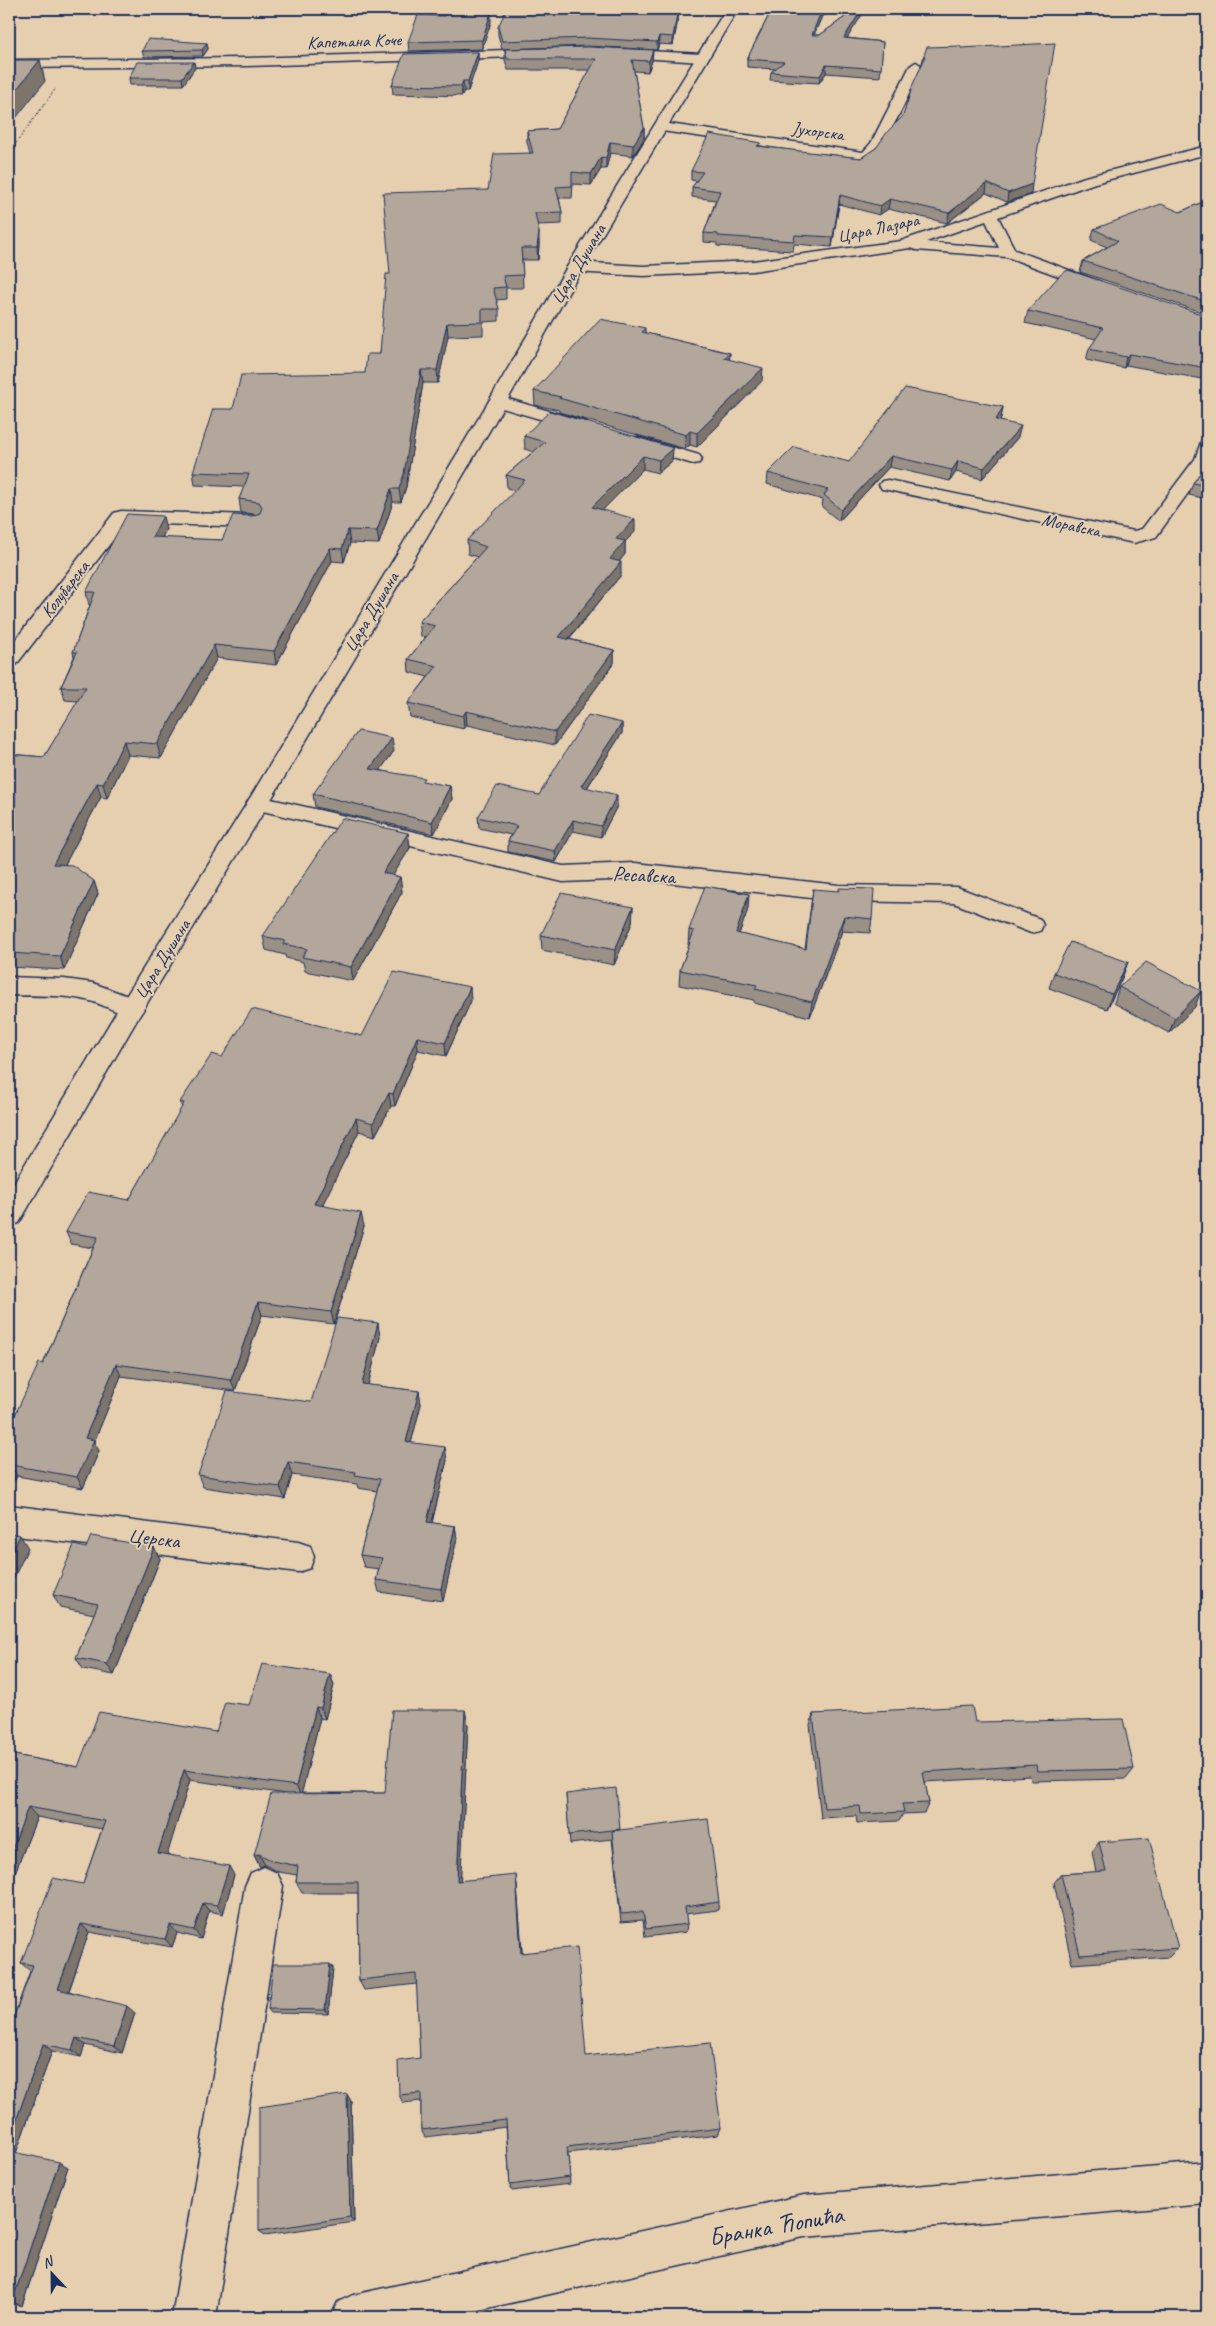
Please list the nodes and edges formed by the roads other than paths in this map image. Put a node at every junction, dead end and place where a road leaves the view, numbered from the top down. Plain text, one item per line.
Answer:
1 (732, 9) edge
2 (605, 52) edge
3 (550, 53) edge
4 (701, 58) junction
5 (9, 64) edge
6 (916, 66) dead end
7 (662, 127) junction
8 (1206, 150) edge
9 (990, 214) junction
10 (904, 245) junction
11 (1009, 253) junction
12 (574, 268) junction
13 (1106, 288) edge
14 (498, 401) junction
15 (600, 431) edge
16 (618, 437) edge
17 (1207, 446) edge
18 (693, 459) dead end
19 (888, 485) dead end
20 (254, 521) edge
21 (9, 661) edge
22 (258, 803) junction
23 (1031, 925) dead end
24 (9, 986) edge
25 (132, 1007) junction
26 (9, 1215) edge
27 (9, 1520) edge
28 (298, 1557) dead end
29 (264, 1886) dead end
30 (1207, 2183) edge
31 (194, 2317) edge
32 (353, 2317) edge

1 - 4 street, Цара Душана
2 - 4 street
3 - 5 street, Капетана Коче
4 - 7 street, Цара Душана
6 - 7 street, Јухорска
7 - 12 street, Цара Душана
8 - 9 street, Цара Лазара
9 - 10 street, Цара Лазара
9 - 11 street
10 - 11 street
10 - 12 street, Цара Лазара
11 - 13 street
12 - 14 street, Цара Душана
14 - 15 street
14 - 22 street, Цара Душана
16 - 18 street
17 - 19 street, Моравска
20 - 21 street, Колубарска
22 - 23 street, Ресавска
22 - 25 street, Цара Душана
24 - 25 street
25 - 26 street, Цара Душана
27 - 28 street, Церска
29 - 31 street
30 - 32 street, Бранка Ћопића

